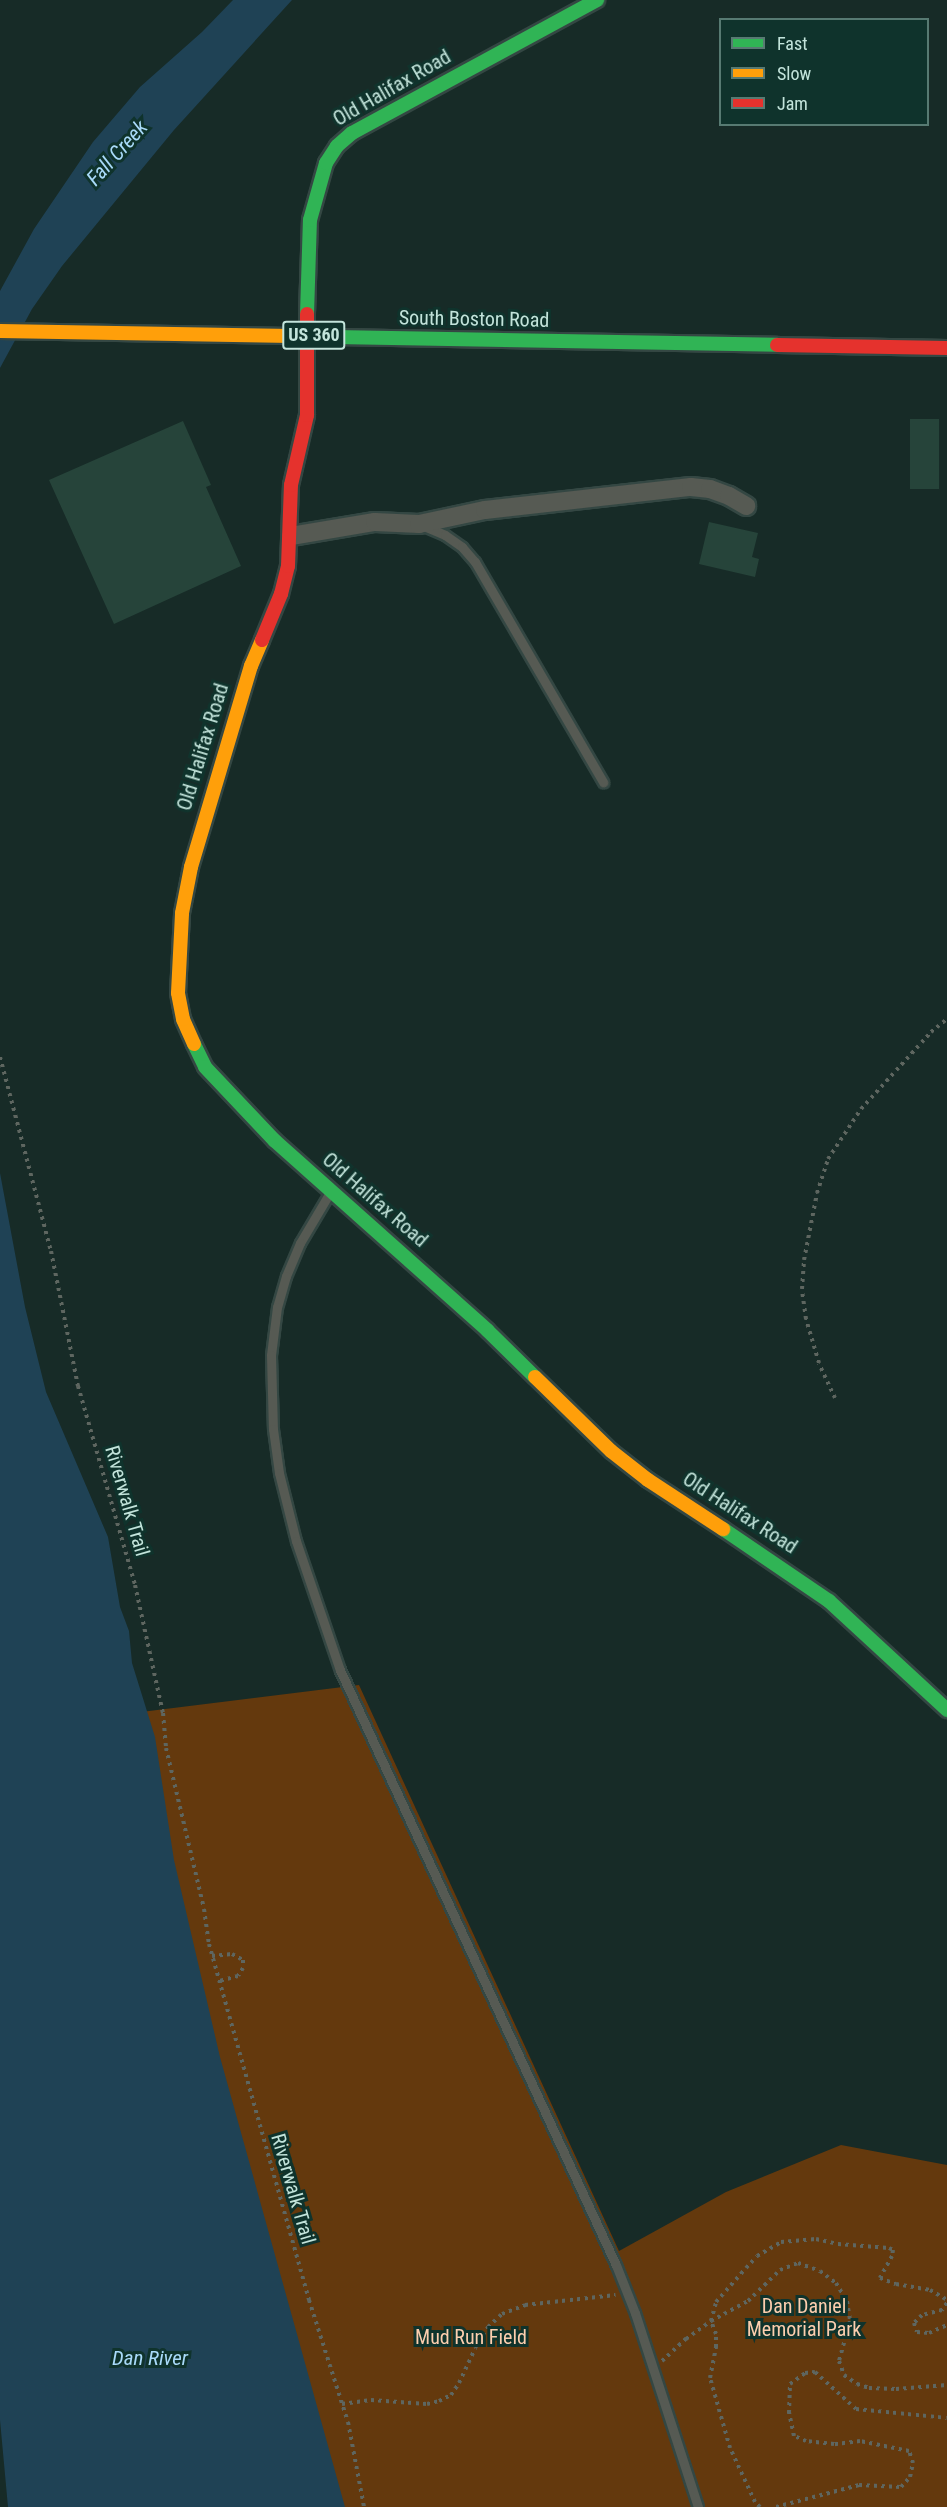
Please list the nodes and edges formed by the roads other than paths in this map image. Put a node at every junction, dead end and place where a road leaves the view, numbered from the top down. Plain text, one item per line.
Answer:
1 (597, 0) edge
2 (0, 332) edge
3 (306, 335) junction
4 (947, 348) edge
5 (746, 506) dead end
6 (419, 524) junction
7 (291, 536) junction
8 (603, 783) dead end
9 (331, 1191) junction
10 (947, 1710) edge
11 (698, 2507) edge

1 - 3 street, Old Halifax Road
2 - 3 street, South Boston Road / US 360
3 - 4 street, South Boston Road / US 360
3 - 7 street, Old Halifax Road
5 - 6 street
6 - 7 street
6 - 8 lane
7 - 9 street, Old Halifax Road
9 - 10 street, Old Halifax Road
9 - 11 lane

